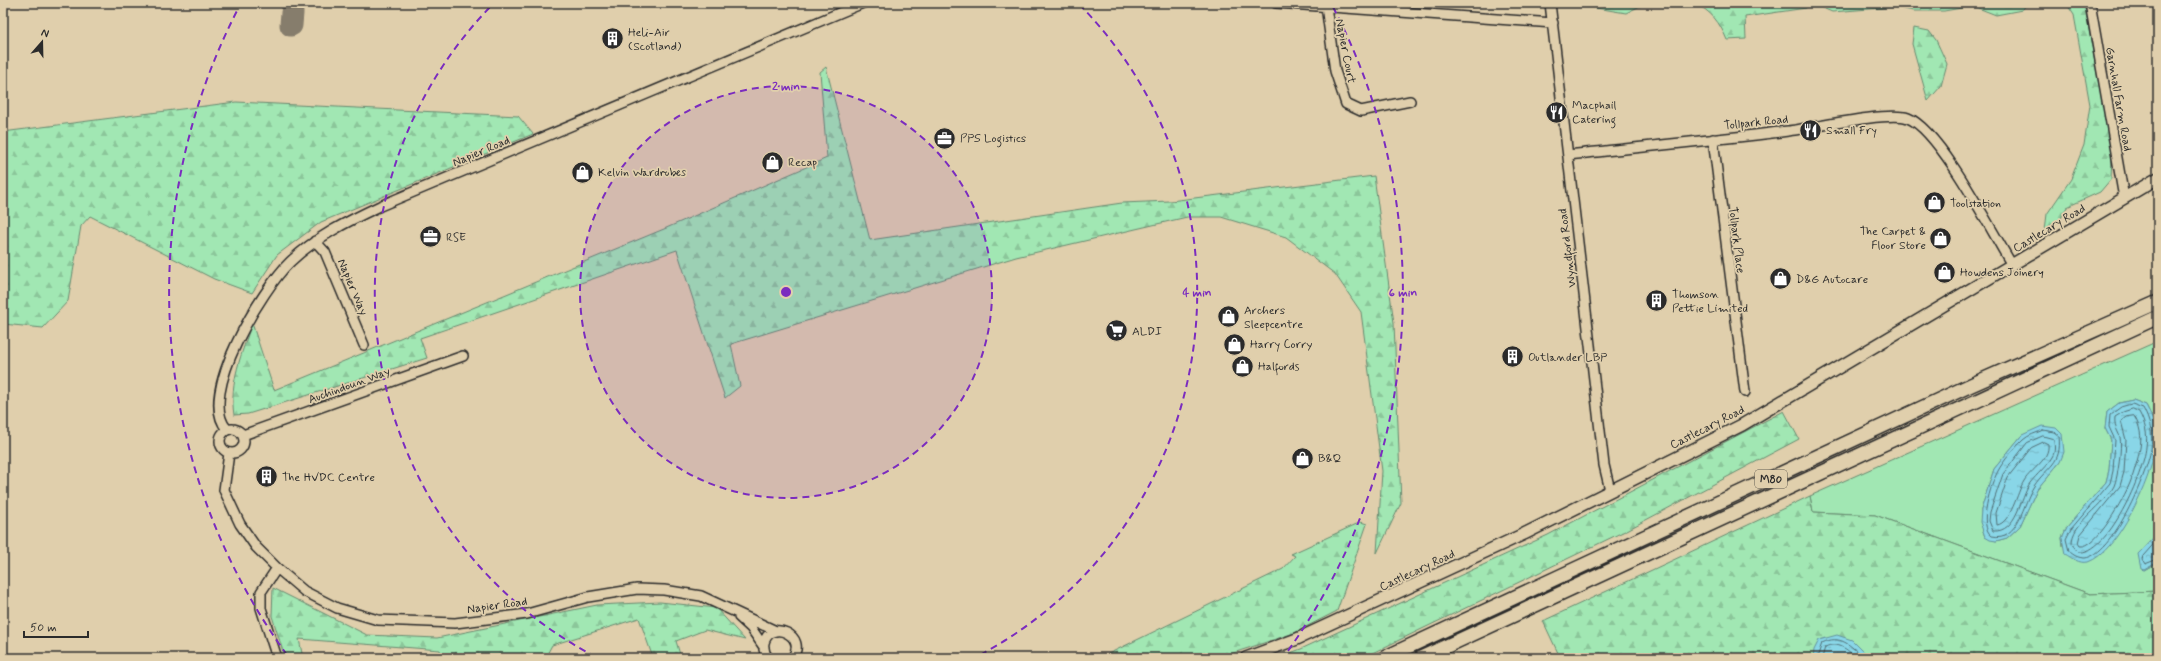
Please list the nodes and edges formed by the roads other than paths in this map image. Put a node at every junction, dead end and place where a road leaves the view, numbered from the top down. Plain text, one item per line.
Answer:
1 (863, 3) edge
2 (1276, 3) edge
3 (1550, 3) edge
4 (2090, 3) edge
5 (1326, 6) junction
6 (1553, 23) junction
7 (1410, 101) dead end
8 (1713, 139) junction
9 (1568, 155) junction
10 (2158, 178) edge
11 (2124, 198) junction
12 (315, 241) junction
13 (2012, 265) junction
14 (2158, 302) edge
15 (2158, 317) edge
16 (364, 345) dead end
17 (463, 356) dead end
18 (1745, 392) dead end
19 (227, 429) junction
20 (243, 435) junction
21 (229, 453) junction
22 (1610, 490) junction
23 (277, 568) junction
24 (729, 608) junction
25 (776, 631) junction
26 (797, 648) junction
27 (764, 654) edge
28 (277, 658) edge
29 (792, 658) edge
30 (800, 658) edge
31 (1246, 658) edge
32 (1384, 658) edge
33 (1421, 658) edge

1 - 12 street, Napier Road
2 - 5 street
3 - 6 street, Wyndford Road
4 - 11 street, Garnhall Farm Road
5 - 6 street
5 - 7 street, Napier Court
6 - 9 street, Wyndford Road
8 - 9 street, Tollpark Road
8 - 13 street, Tollpark Road
8 - 18 street, Tollpark Place
9 - 22 street, Wyndford Road
10 - 11 main road, Castlecary Road
11 - 13 main road, Castlecary Road
12 - 16 street, Napier Way
12 - 19 street, Napier Road
13 - 22 main road, Castlecary Road
14 - 32 highway, M80
15 - 33 highway, M80
17 - 20 street, Auchindoun Way
19 - 20 street
19 - 21 street
20 - 21 street
21 - 23 street, Napier Road
22 - 31 main road, Castlecary Road
23 - 24 street, Napier Road
23 - 28 street
24 - 25 street, Napier Road
24 - 27 street, Napier Road
25 - 26 street, Napier Road
25 - 27 street
26 - 29 street
26 - 30 street

